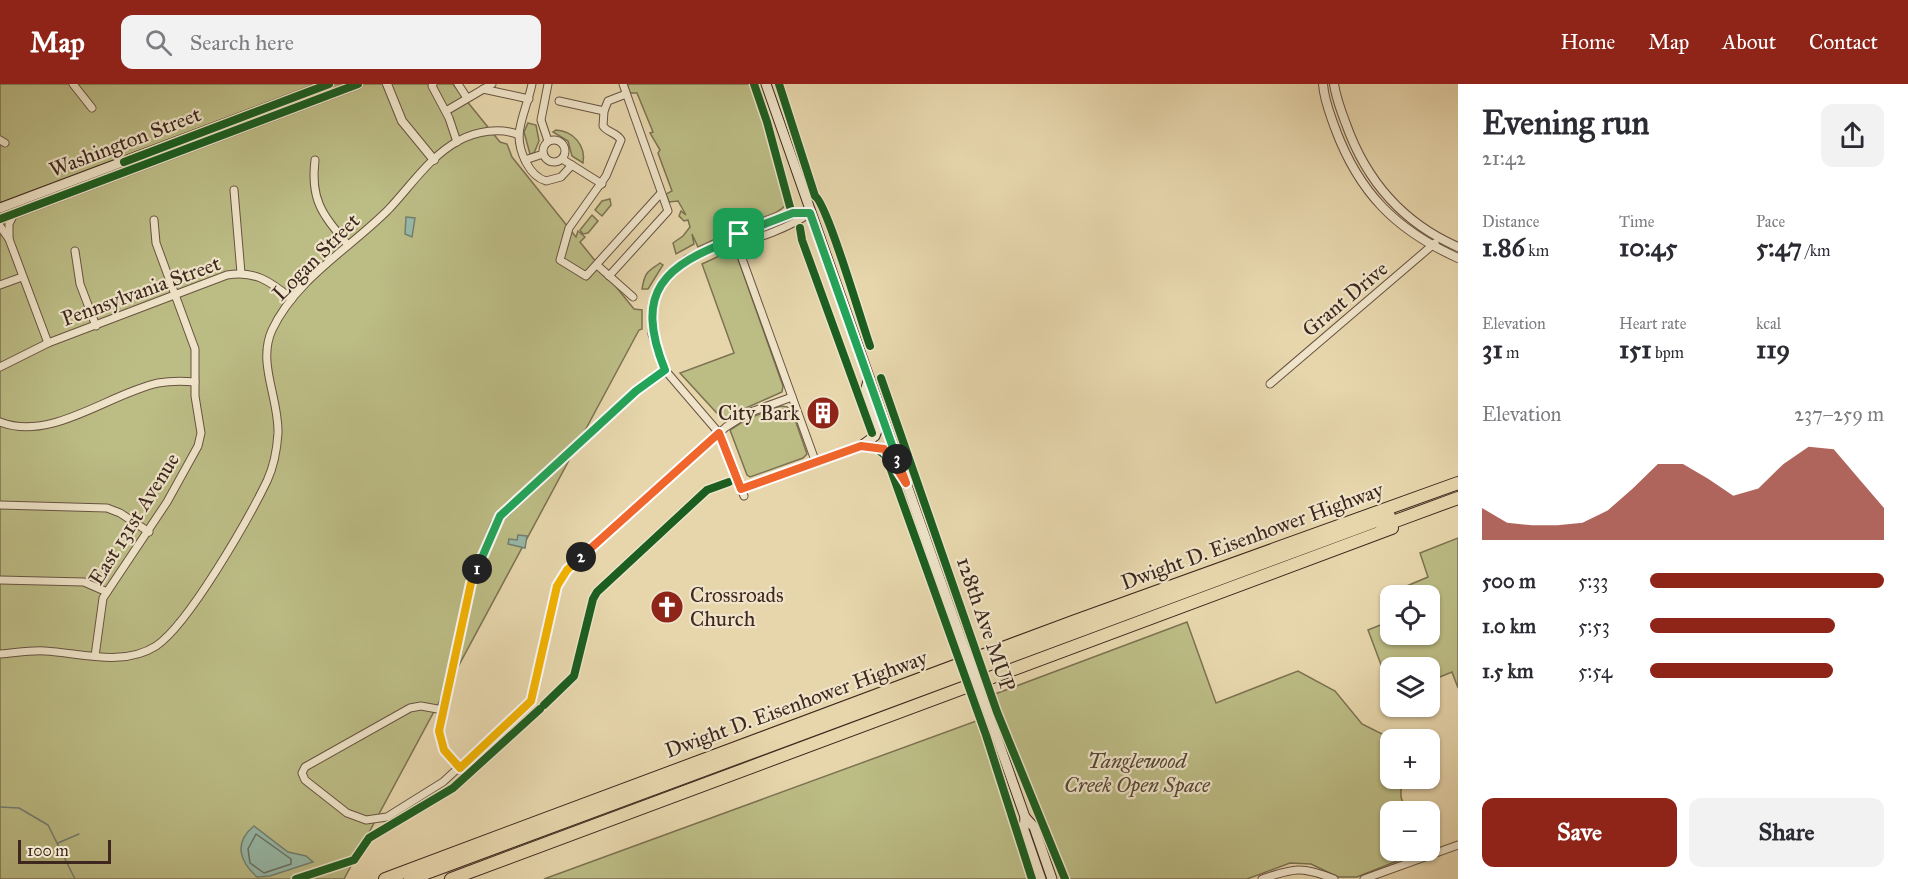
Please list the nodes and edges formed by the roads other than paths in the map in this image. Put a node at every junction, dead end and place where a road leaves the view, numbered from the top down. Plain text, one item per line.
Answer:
1 (73, 84) edge
2 (329, 84) edge
3 (358, 84) edge
4 (387, 84) edge
5 (433, 84) edge
6 (458, 84) edge
7 (492, 84) edge
8 (532, 84) edge
9 (548, 84) edge
10 (623, 84) edge
11 (766, 84) edge
12 (1323, 84) edge
13 (1335, 84) edge
14 (483, 89) junction
15 (626, 94) junction
16 (467, 98) junction
17 (529, 99) junction
18 (559, 101) dead end
19 (92, 108) dead end
20 (446, 111) junction
21 (604, 111) junction
22 (519, 135) junction
23 (548, 141) junction
24 (457, 142) junction
25 (543, 154) junction
26 (562, 159) junction
27 (315, 160) dead end
28 (434, 160) junction
29 (525, 160) junction
30 (572, 165) junction
31 (1368, 172) junction
32 (1359, 178) junction
33 (602, 184) junction
34 (234, 190) dead end
35 (662, 193) junction
36 (0, 208) edge
37 (810, 213) junction
38 (14, 214) junction
39 (0, 219) edge
40 (154, 220) dead end
41 (0, 226) edge
42 (1437, 238) junction
43 (9, 239) junction
44 (735, 239) junction
45 (348, 245) junction
46 (1433, 247) junction
47 (1458, 247) edge
48 (75, 251) dead end
49 (1458, 258) edge
50 (597, 265) junction
51 (241, 273) junction
52 (609, 276) junction
53 (22, 277) junction
54 (0, 285) edge
55 (176, 296) junction
56 (633, 297) dead end
57 (292, 299) junction
58 (96, 326) junction
59 (48, 343) junction
60 (0, 368) edge
61 (665, 370) junction
62 (869, 378) junction
63 (195, 382) junction
64 (1270, 384) dead end
65 (792, 397) junction
66 (0, 422) edge
67 (719, 433) junction
68 (861, 446) junction
69 (816, 463) junction
70 (906, 483) junction
71 (1458, 483) edge
72 (1458, 490) edge
73 (1458, 498) edge
74 (1458, 503) edge
75 (0, 505) edge
76 (149, 532) junction
77 (0, 580) edge
78 (107, 592) junction
79 (0, 654) edge
80 (95, 656) junction
81 (443, 710) junction
82 (460, 768) junction
83 (1025, 817) junction
84 (1458, 845) edge
85 (385, 879) edge
86 (410, 879) edge
87 (433, 879) edge
88 (452, 879) edge
89 (1041, 879) edge
90 (1052, 879) edge
91 (1262, 879) edge
92 (1334, 879) edge
93 (1364, 879) edge

1 - 19 street
2 - 36 main road, Washington Street
3 - 38 main road, Washington Street
4 - 28 street
5 - 20 street
6 - 16 street
7 - 14 street
8 - 17 street
9 - 23 street
10 - 15 street
11 - 37 main road
12 - 32 street
13 - 31 street
14 - 16 street
14 - 17 street
15 - 21 street
15 - 35 street
16 - 20 street
17 - 22 street
18 - 21 street
20 - 24 street
21 - 33 street
22 - 24 street, Logan Street
22 - 29 street
23 - 25 street
23 - 26 street
24 - 28 street, Logan Street
25 - 26 street
25 - 29 street
26 - 30 street
27 - 45 street
28 - 45 street, Logan Street
29 - 30 street
30 - 33 street
31 - 32 street
31 - 42 street
32 - 46 street
33 - 50 street
34 - 51 street
35 - 50 street
35 - 52 street
37 - 44 street
37 - 62 main road
38 - 39 main road, Washington Street
38 - 43 street
40 - 55 street, East 131st Avenue
41 - 43 street
42 - 46 street, Grant Drive
42 - 47 street
43 - 53 street
44 - 61 street
44 - 65 street
45 - 57 street, Logan Street
46 - 49 street
46 - 64 street, Grant Drive
48 - 58 street
50 - 52 street
51 - 55 street, Pennsylvania Street
51 - 57 street, Pennsylvania Street
52 - 56 street
53 - 54 street
53 - 59 street
55 - 58 street, Pennsylvania Street
55 - 63 street, East 131st Avenue
57 - 80 street, Logan Street
58 - 59 street, Pennsylvania Street
59 - 60 street, Pennsylvania Street
61 - 67 street
61 - 81 street
62 - 68 main road
62 - 70 main road
63 - 66 street
63 - 76 street, East 131st Avenue
65 - 67 street
65 - 69 street
67 - 69 street
67 - 82 street
68 - 69 street
68 - 70 main road
70 - 83 main road, bridge
71 - 85 highway, Dwight D. Eisenhower Highway
72 - 86 highway
73 - 87 highway
74 - 88 highway, Dwight D. Eisenhower Highway
75 - 76 street
76 - 78 street, East 131st Avenue
77 - 78 street
78 - 80 street, East 131st Avenue
79 - 80 street, Logan Street
81 - 82 street
81 - 82 street
83 - 89 main road
83 - 90 main road
84 - 93 street
91 - 92 street

